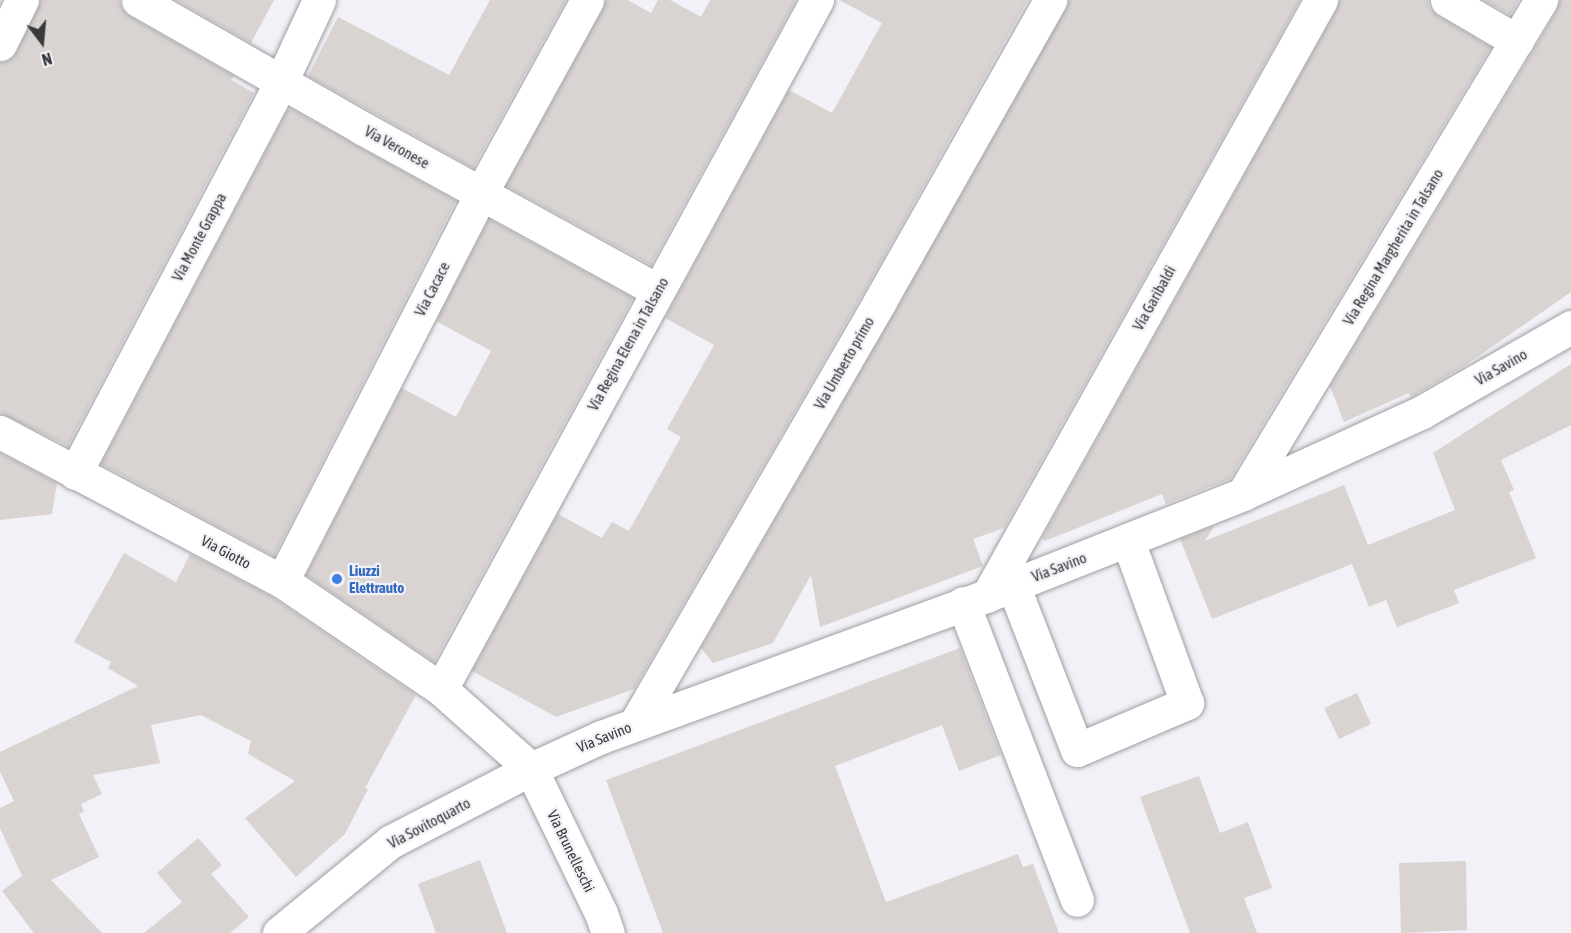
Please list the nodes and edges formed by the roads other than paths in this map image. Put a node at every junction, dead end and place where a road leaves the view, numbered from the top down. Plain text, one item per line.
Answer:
1 (22, 0) edge
2 (138, 0) edge
3 (318, 0) edge
4 (587, 0) edge
5 (817, 0) edge
6 (1050, 0) edge
7 (1321, 0) edge
8 (1447, 0) edge
9 (1541, 0) edge
10 (1517, 41) junction
11 (0, 44) edge
12 (281, 82) junction
13 (481, 193) junction
14 (657, 290) junction
15 (1571, 327) edge
16 (0, 432) edge
17 (75, 473) junction
18 (1243, 494) junction
19 (1128, 541) junction
20 (282, 581) junction
21 (988, 594) junction
22 (441, 688) junction
23 (635, 724) junction
24 (531, 770) junction
25 (1077, 900) dead end
26 (279, 933) edge
27 (608, 933) edge

1 - 11 street
2 - 12 street, Via Veronese
3 - 12 street, Via Monte Grappa
4 - 13 street, Via Cacace
5 - 14 street, Via Regina Elena in Talsano
6 - 23 street, Via Umberto primo
7 - 21 street, Via Garibaldi
8 - 10 street
9 - 10 street, Via Regina Margherita in Talsano
10 - 18 street, Via Regina Margherita in Talsano
12 - 13 street, Via Veronese
12 - 17 street, Via Monte Grappa
13 - 14 street, Via Veronese
13 - 20 street, Via Cacace
14 - 22 street, Via Regina Elena in Talsano
15 - 18 street, Via Savino
16 - 17 street, Via Giotto
17 - 20 street, Via Giotto
18 - 19 street, Via Savino
19 - 21 street, Via Savino
19 - 21 street
20 - 22 street, Via Giotto
21 - 23 street, Via Savino
21 - 25 street
22 - 24 street, Via Giotto
23 - 24 street, Via Savino
24 - 26 street, Via Sovitoquarto
24 - 27 street, Via Brunelleschi

